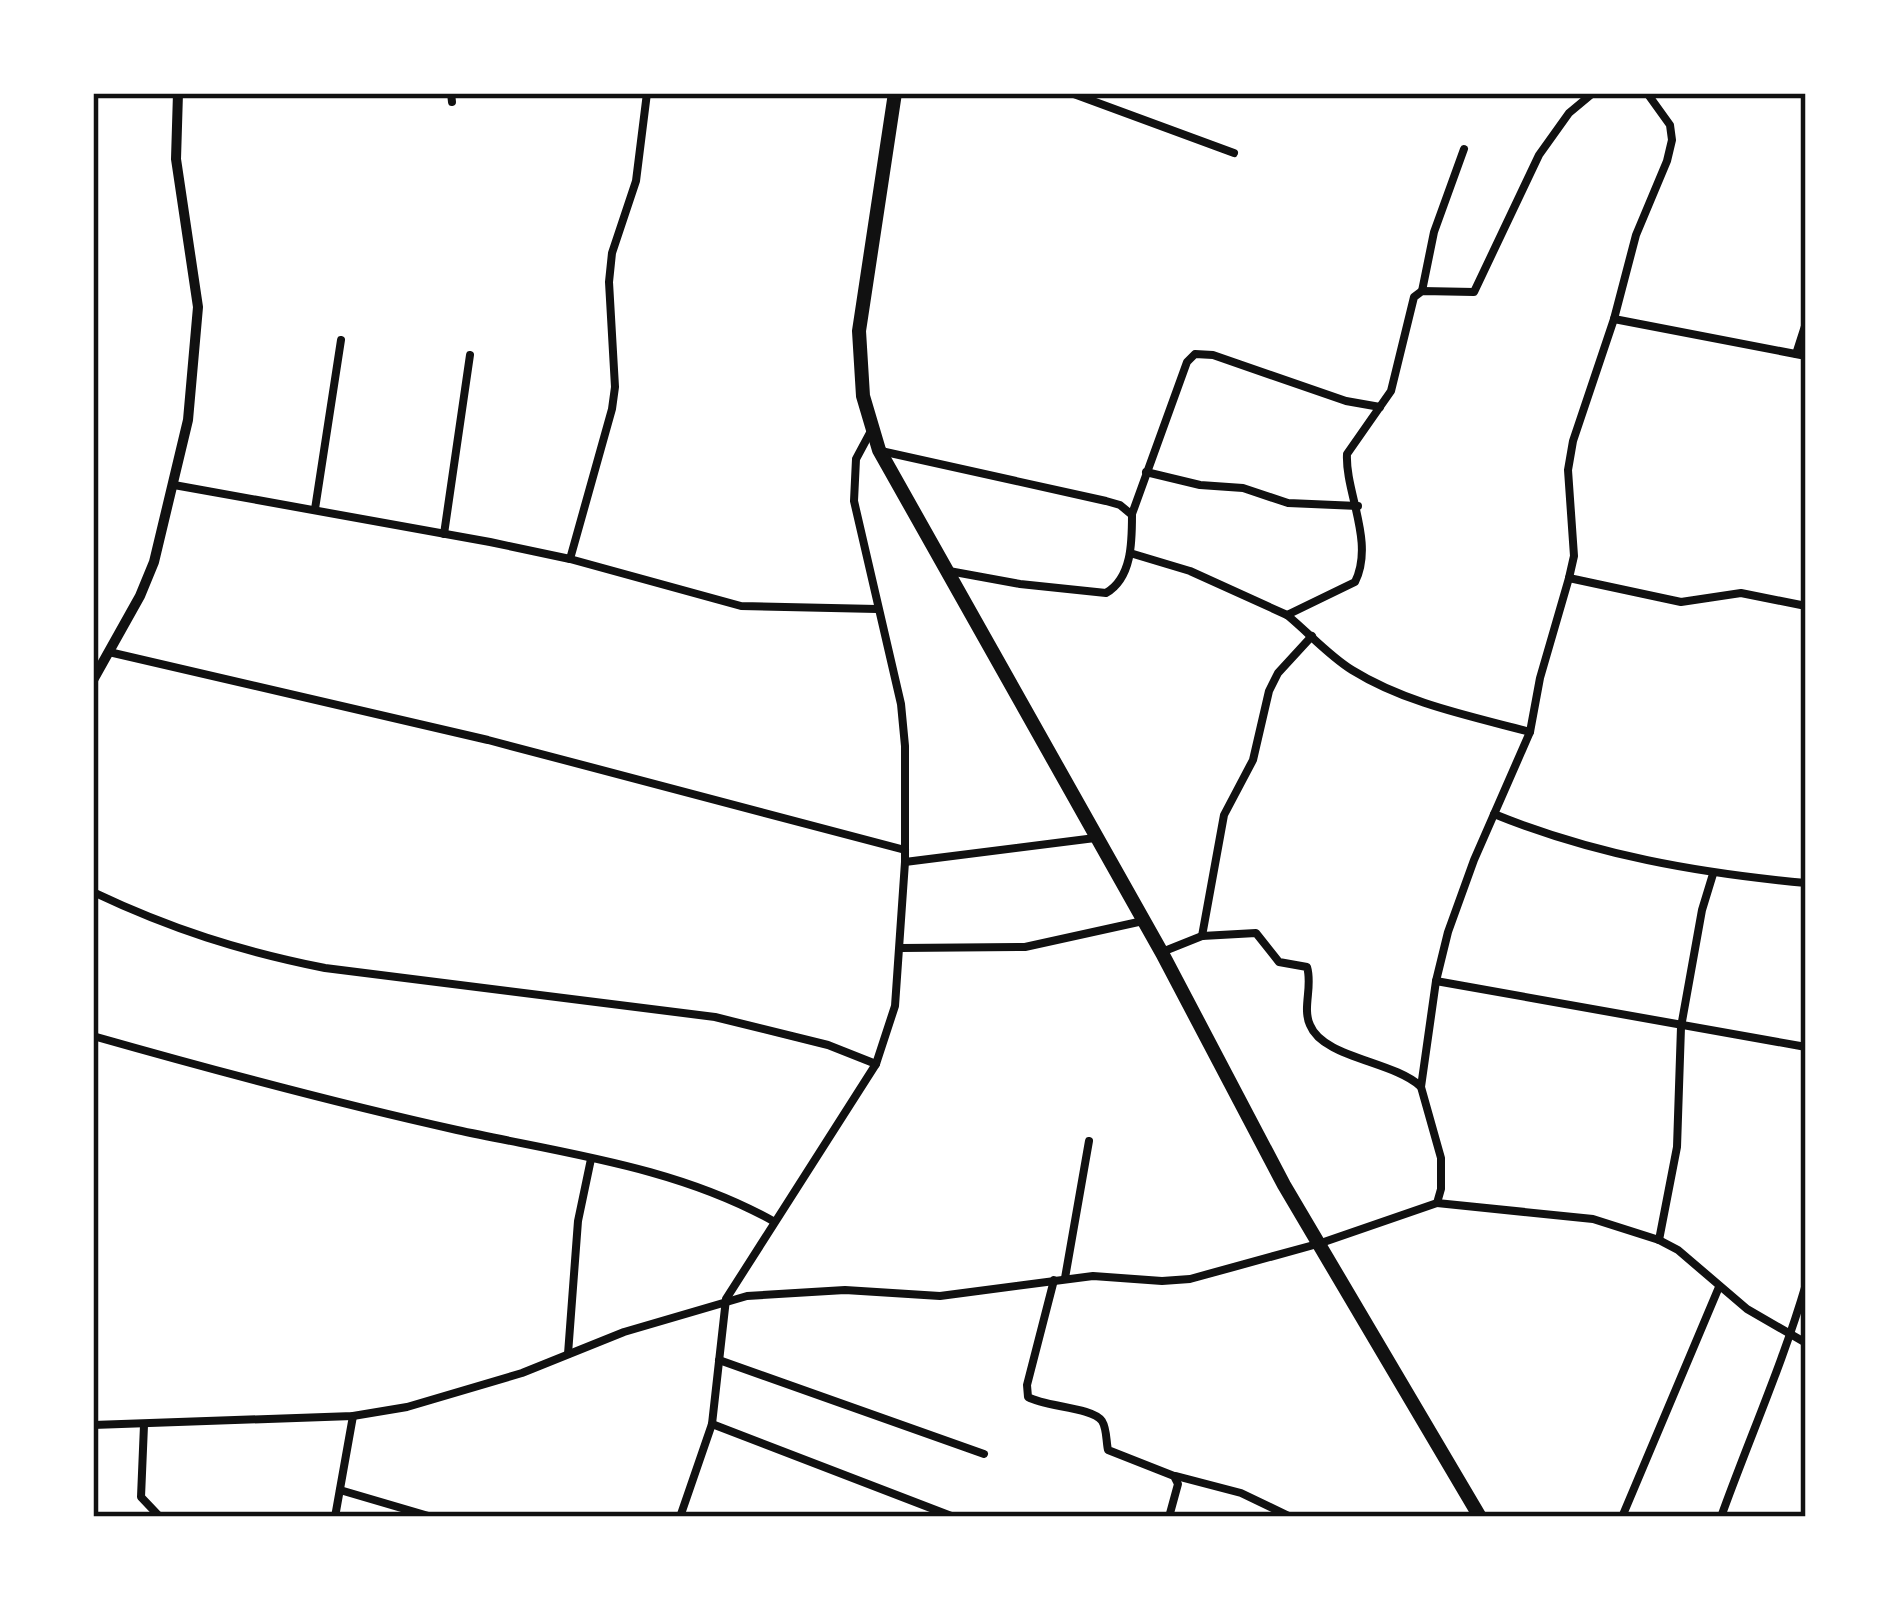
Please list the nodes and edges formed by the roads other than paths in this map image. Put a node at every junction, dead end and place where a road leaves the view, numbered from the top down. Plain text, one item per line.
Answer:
1 (178, 93) edge
2 (647, 93) edge
3 (895, 93) edge
4 (1071, 93) edge
5 (1593, 93) edge
6 (1647, 93) edge
7 (1464, 149) dead end
8 (1234, 153) dead end
9 (1422, 291) junction
10 (1614, 319) junction
11 (1806, 323) edge
12 (341, 340) dead end
13 (1801, 355) edge
14 (470, 356) dead end
15 (1380, 407) junction
16 (871, 431) junction
17 (879, 450) junction
18 (1146, 472) junction
19 (174, 485) junction
20 (1358, 506) junction
21 (315, 508) junction
22 (1132, 515) junction
23 (444, 534) junction
24 (1130, 553) junction
25 (570, 559) junction
26 (945, 571) junction
27 (1569, 578) junction
28 (1806, 606) edge
29 (877, 609) junction
30 (1287, 615) junction
31 (1312, 636) junction
32 (109, 652) junction
33 (93, 680) edge
34 (1530, 732) junction
35 (1494, 814) junction
36 (1095, 838) junction
37 (905, 850) junction
38 (905, 862) junction
39 (1713, 874) junction
40 (1806, 883) edge
41 (93, 892) edge
42 (1143, 921) junction
43 (1202, 936) junction
44 (901, 948) junction
45 (1162, 953) junction
46 (1436, 981) junction
47 (1681, 1027) junction
48 (93, 1036) edge
49 (1806, 1047) edge
50 (876, 1064) junction
51 (1421, 1087) junction
52 (1089, 1141) dead end
53 (591, 1159) junction
54 (1437, 1203) junction
55 (773, 1221) junction
56 (1659, 1240) junction
57 (1321, 1243) junction
58 (1059, 1279) junction
59 (1806, 1284) edge
60 (1719, 1287) junction
61 (726, 1299) junction
62 (1791, 1335) junction
63 (1806, 1343) edge
64 (568, 1354) junction
65 (719, 1360) junction
66 (352, 1416) junction
67 (144, 1424) junction
68 (712, 1424) junction
69 (93, 1425) edge
70 (984, 1454) dead end
71 (1174, 1476) junction
72 (340, 1490) junction
73 (160, 1517) edge
74 (335, 1517) edge
75 (432, 1517) edge
76 (680, 1517) edge
77 (954, 1517) edge
78 (1169, 1517) edge
79 (1291, 1517) edge
80 (1480, 1517) edge
81 (1622, 1517) edge
82 (1720, 1517) edge

1 - 19 street
2 - 25 street
3 - 16 main road
4 - 8 street
5 - 9 street
6 - 10 street
7 - 9 street
9 - 15 street
10 - 13 street
10 - 27 street
11 - 13 street
12 - 21 street
14 - 23 street
15 - 18 street
15 - 20 street
16 - 17 main road
16 - 29 street
17 - 22 street
17 - 26 main road
18 - 20 street
18 - 22 street
19 - 21 street
19 - 32 street
20 - 30 street
21 - 23 street
22 - 24 street
23 - 25 street
24 - 26 street
24 - 30 street
25 - 29 street
26 - 36 main road
27 - 28 street
27 - 34 street
29 - 37 street
30 - 31 street
31 - 34 street
31 - 43 street
32 - 33 street
32 - 37 street
34 - 35 street
35 - 39 street
35 - 46 street
36 - 38 street
36 - 42 main road
37 - 38 street
38 - 44 street
39 - 40 street
39 - 47 street
41 - 50 street
42 - 44 street
42 - 45 main road
43 - 45 street
43 - 51 street
44 - 50 street
45 - 57 main road
46 - 47 street
46 - 51 street
47 - 49 street
47 - 56 street
48 - 53 street
50 - 55 street
51 - 54 street
52 - 58 street
53 - 55 street
53 - 64 street
54 - 56 street
54 - 57 street
55 - 61 street
56 - 60 street
57 - 58 street
57 - 80 main road
58 - 61 street
58 - 71 street
59 - 62 street
60 - 62 street
60 - 81 street
61 - 64 street
61 - 65 street
62 - 63 street
62 - 82 street
64 - 66 street
65 - 68 street
65 - 70 street
66 - 67 street
66 - 72 street
67 - 69 street
67 - 73 street
68 - 76 street
68 - 77 street
71 - 78 street
71 - 79 street
72 - 74 street
72 - 75 street

